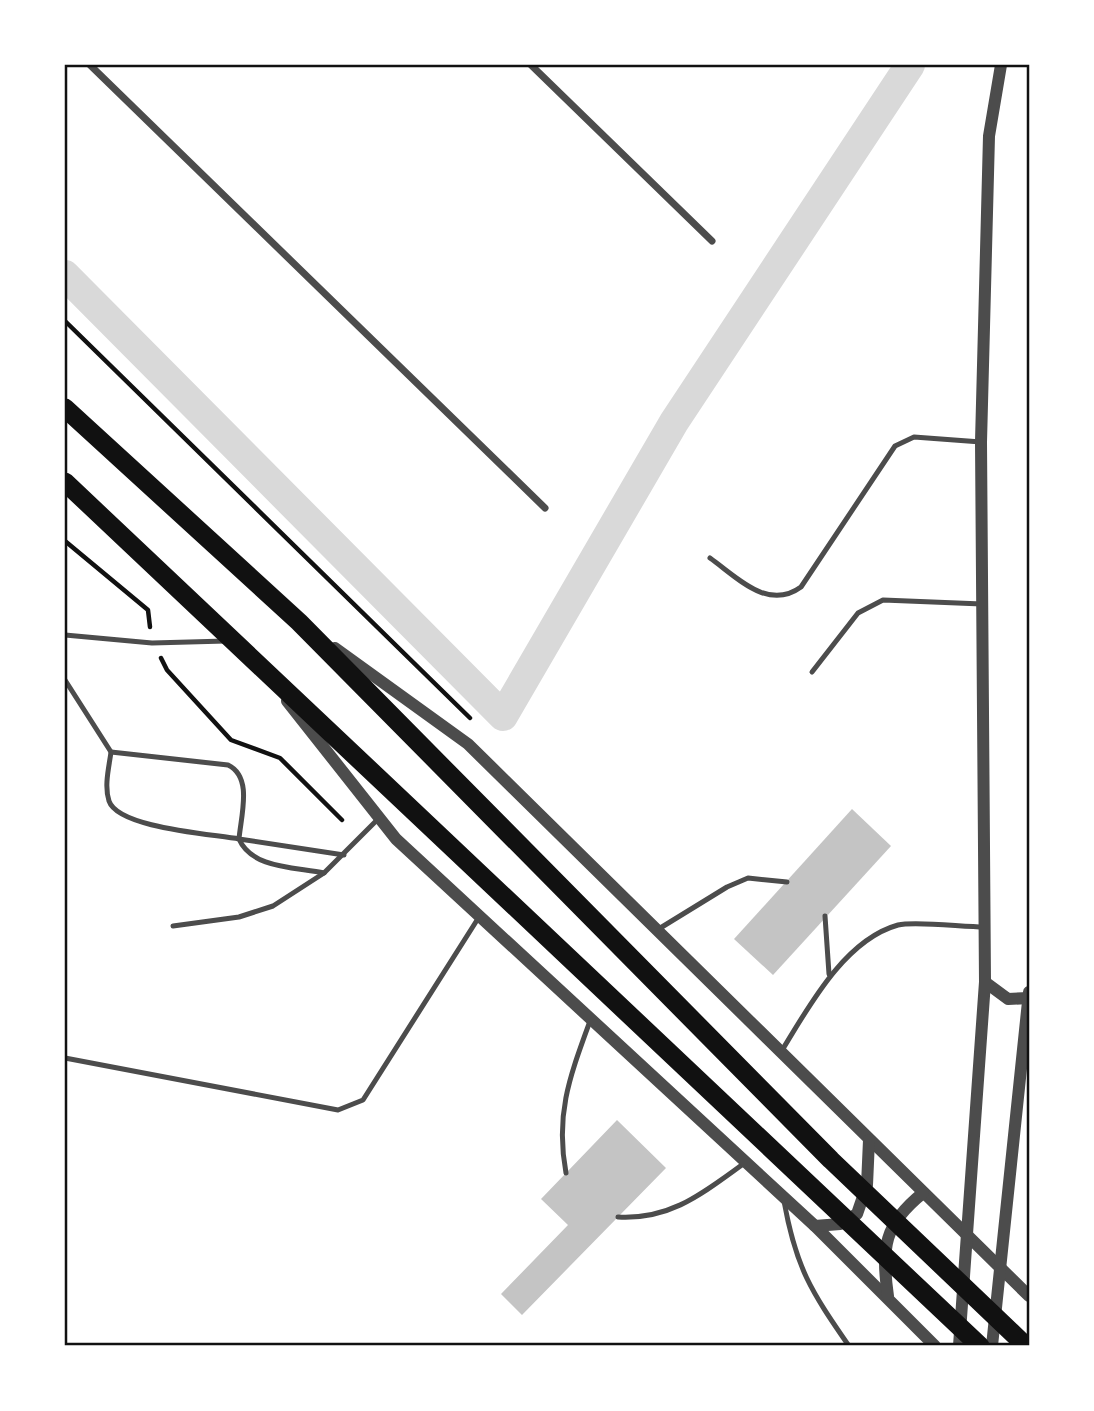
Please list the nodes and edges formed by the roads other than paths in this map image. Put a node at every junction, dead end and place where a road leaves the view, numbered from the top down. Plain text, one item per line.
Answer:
1 (90, 65) edge
2 (531, 65) edge
3 (1001, 65) edge
4 (712, 241) dead end
5 (65, 408) edge
6 (981, 442) junction
7 (67, 486) edge
8 (545, 508) dead end
9 (710, 558) dead end
10 (982, 604) junction
11 (299, 622) junction
12 (65, 635) edge
13 (233, 641) junction
14 (257, 663) junction
15 (812, 672) dead end
16 (65, 680) edge
17 (111, 752) junction
18 (379, 818) junction
19 (239, 839) junction
20 (344, 855) junction
21 (324, 873) junction
22 (786, 882) dead end
23 (825, 916) dead end
24 (479, 917) junction
25 (173, 926) dead end
26 (985, 927) junction
27 (656, 930) junction
28 (829, 974) junction
29 (985, 982) junction
30 (1029, 992) edge
31 (1029, 998) edge
32 (590, 1021) junction
33 (781, 1052) junction
34 (65, 1058) edge
35 (869, 1140) junction
36 (746, 1163) junction
37 (566, 1173) dead end
38 (923, 1193) junction
39 (783, 1197) junction
40 (618, 1217) dead end
41 (815, 1226) junction
42 (968, 1238) junction
43 (1001, 1268) junction
44 (888, 1296) junction
45 (1029, 1296) edge
46 (849, 1346) edge
47 (935, 1346) edge
48 (959, 1346) edge
49 (980, 1346) edge
50 (992, 1346) edge
51 (1026, 1346) edge

1 - 8 street
2 - 4 street
3 - 6 street
5 - 11 highway
6 - 9 lane
6 - 10 street
7 - 13 highway
10 - 15 lane
10 - 26 street
11 - 27 street
11 - 51 highway
12 - 13 lane
13 - 14 highway
14 - 18 street
14 - 49 highway
16 - 17 lane
17 - 19 lane
17 - 19 lane
18 - 20 lane
18 - 24 street
19 - 20 lane
19 - 21 lane
20 - 21 lane
21 - 25 lane
22 - 27 lane
23 - 28 lane
24 - 32 street
24 - 34 lane
26 - 28 lane
26 - 29 street
27 - 33 street
28 - 33 lane
29 - 31 street
29 - 42 street
30 - 31 street
31 - 43 street
32 - 36 street
32 - 37 lane
33 - 35 street
35 - 38 street
35 - 41 street
36 - 39 street
36 - 40 lane
38 - 42 street
38 - 44 street
39 - 41 street
39 - 46 lane
41 - 44 street
42 - 43 street
42 - 48 street
43 - 45 street
43 - 50 street
44 - 47 street

